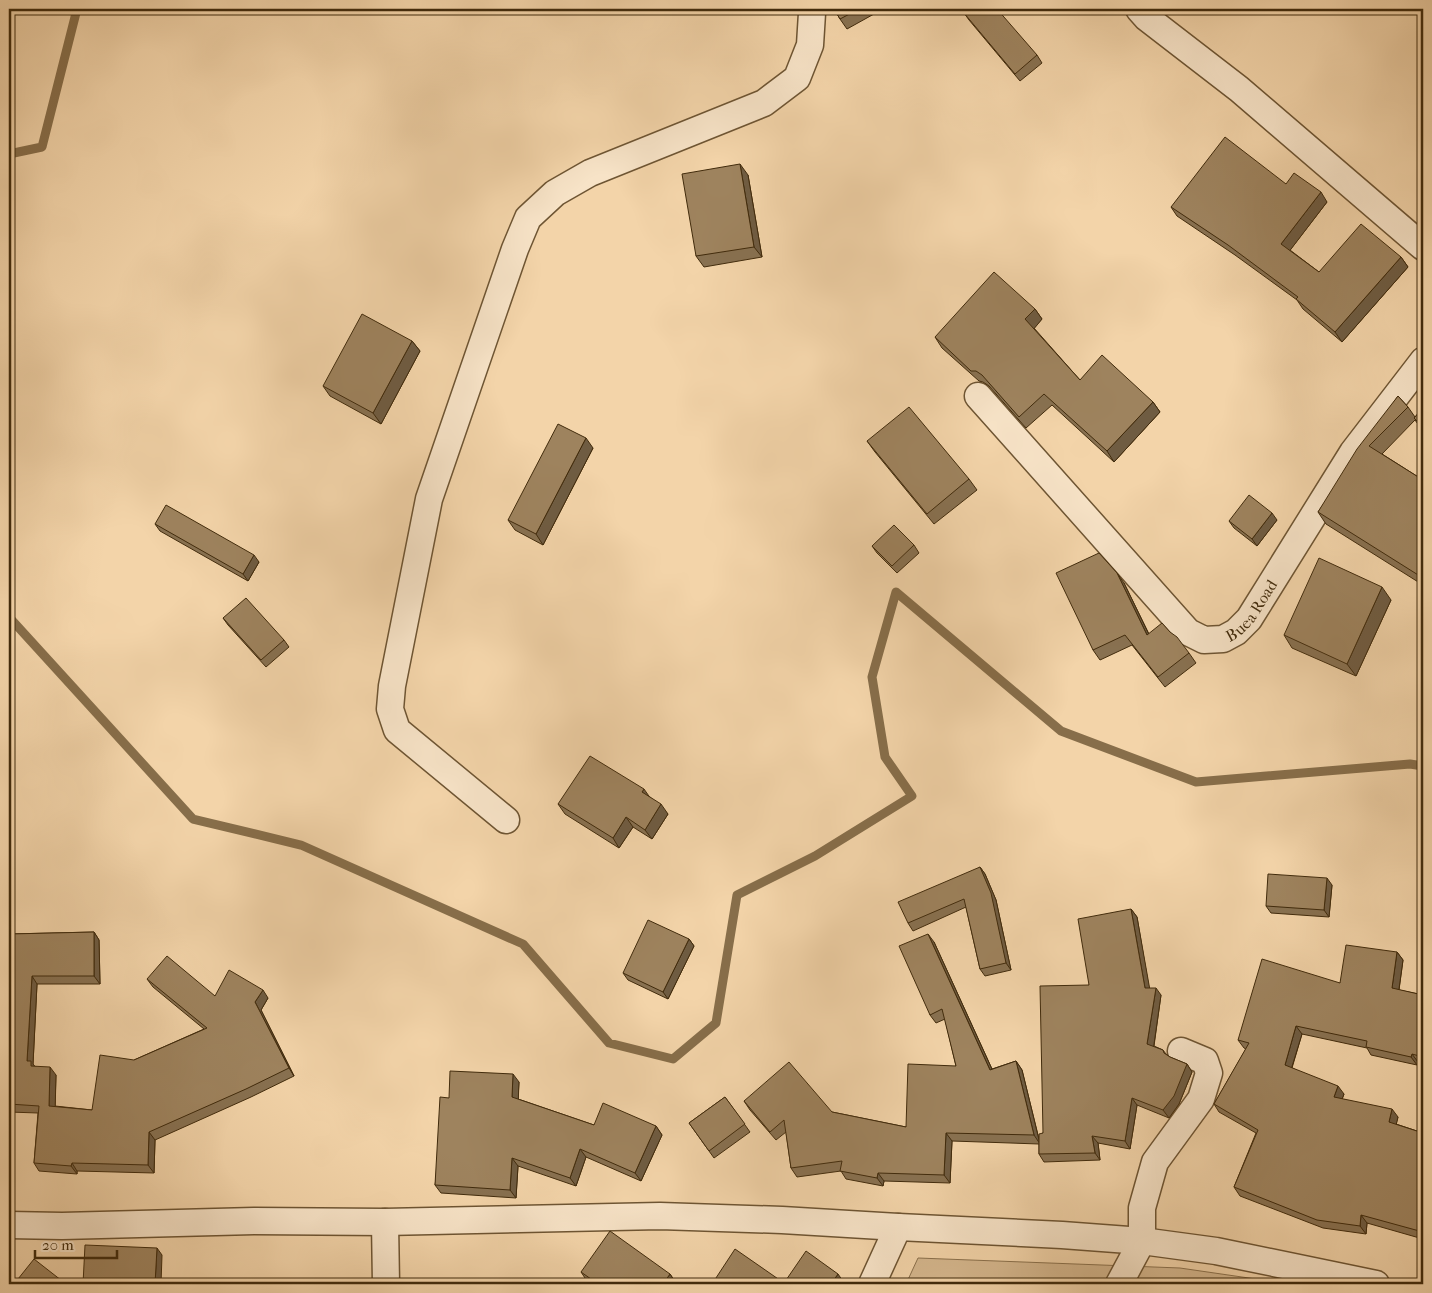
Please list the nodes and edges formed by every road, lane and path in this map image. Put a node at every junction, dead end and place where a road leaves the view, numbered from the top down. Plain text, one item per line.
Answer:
1 (810, 9) edge
2 (1139, 9) edge
3 (1423, 246) edge
4 (1423, 361) edge
5 (978, 396) dead end
6 (506, 820) dead end
7 (1181, 1051) dead end
8 (385, 1222) junction
9 (9, 1225) edge
10 (898, 1227) junction
11 (1142, 1240) junction
12 (386, 1284) edge
13 (872, 1284) edge
14 (1119, 1284) edge
15 (1376, 1284) edge

1 - 6 street
2 - 3 street
4 - 5 street, Buea Road
7 - 11 street
8 - 9 street
8 - 10 street
8 - 12 street
10 - 11 street
10 - 13 street
11 - 14 street
11 - 15 street

